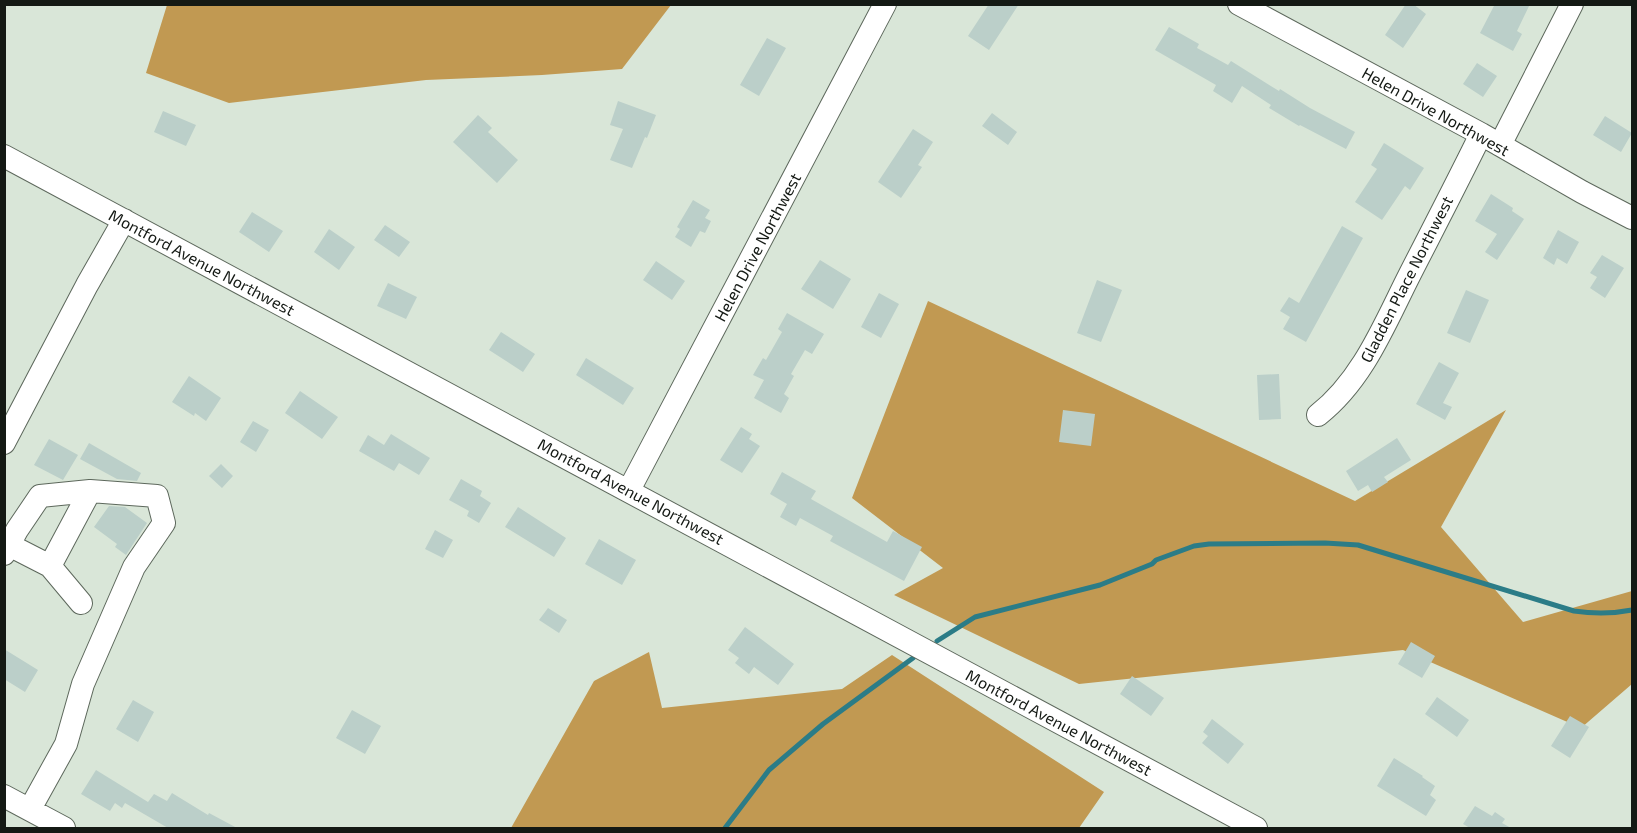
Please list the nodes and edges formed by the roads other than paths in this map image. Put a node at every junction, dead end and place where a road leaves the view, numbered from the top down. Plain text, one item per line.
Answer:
1 (885, 4) edge
2 (1239, 4) edge
3 (1572, 4) edge
4 (1481, 134) junction
5 (1500, 145) junction
6 (4, 156) edge
7 (1632, 218) edge
8 (124, 220) junction
9 (1318, 415) dead end
10 (4, 443) edge
11 (629, 490) junction
12 (90, 491) junction
13 (7, 549) edge
14 (50, 566) junction
15 (81, 603) dead end
16 (4, 795) edge
17 (30, 809) junction
18 (64, 828) edge
19 (1256, 828) edge

1 - 11 street, Helen Drive Northwest
2 - 4 street, Helen Drive Northwest
3 - 5 street
4 - 5 street, Helen Drive Northwest
4 - 9 street, Gladden Place Northwest
5 - 7 street, Helen Drive Northwest
6 - 8 street, Montford Avenue Northwest
8 - 10 street
8 - 11 street, Montford Avenue Northwest
11 - 19 street, Montford Avenue Northwest
12 - 13 street
12 - 14 street
12 - 17 street
13 - 14 street
14 - 15 street
16 - 17 street
17 - 18 street

